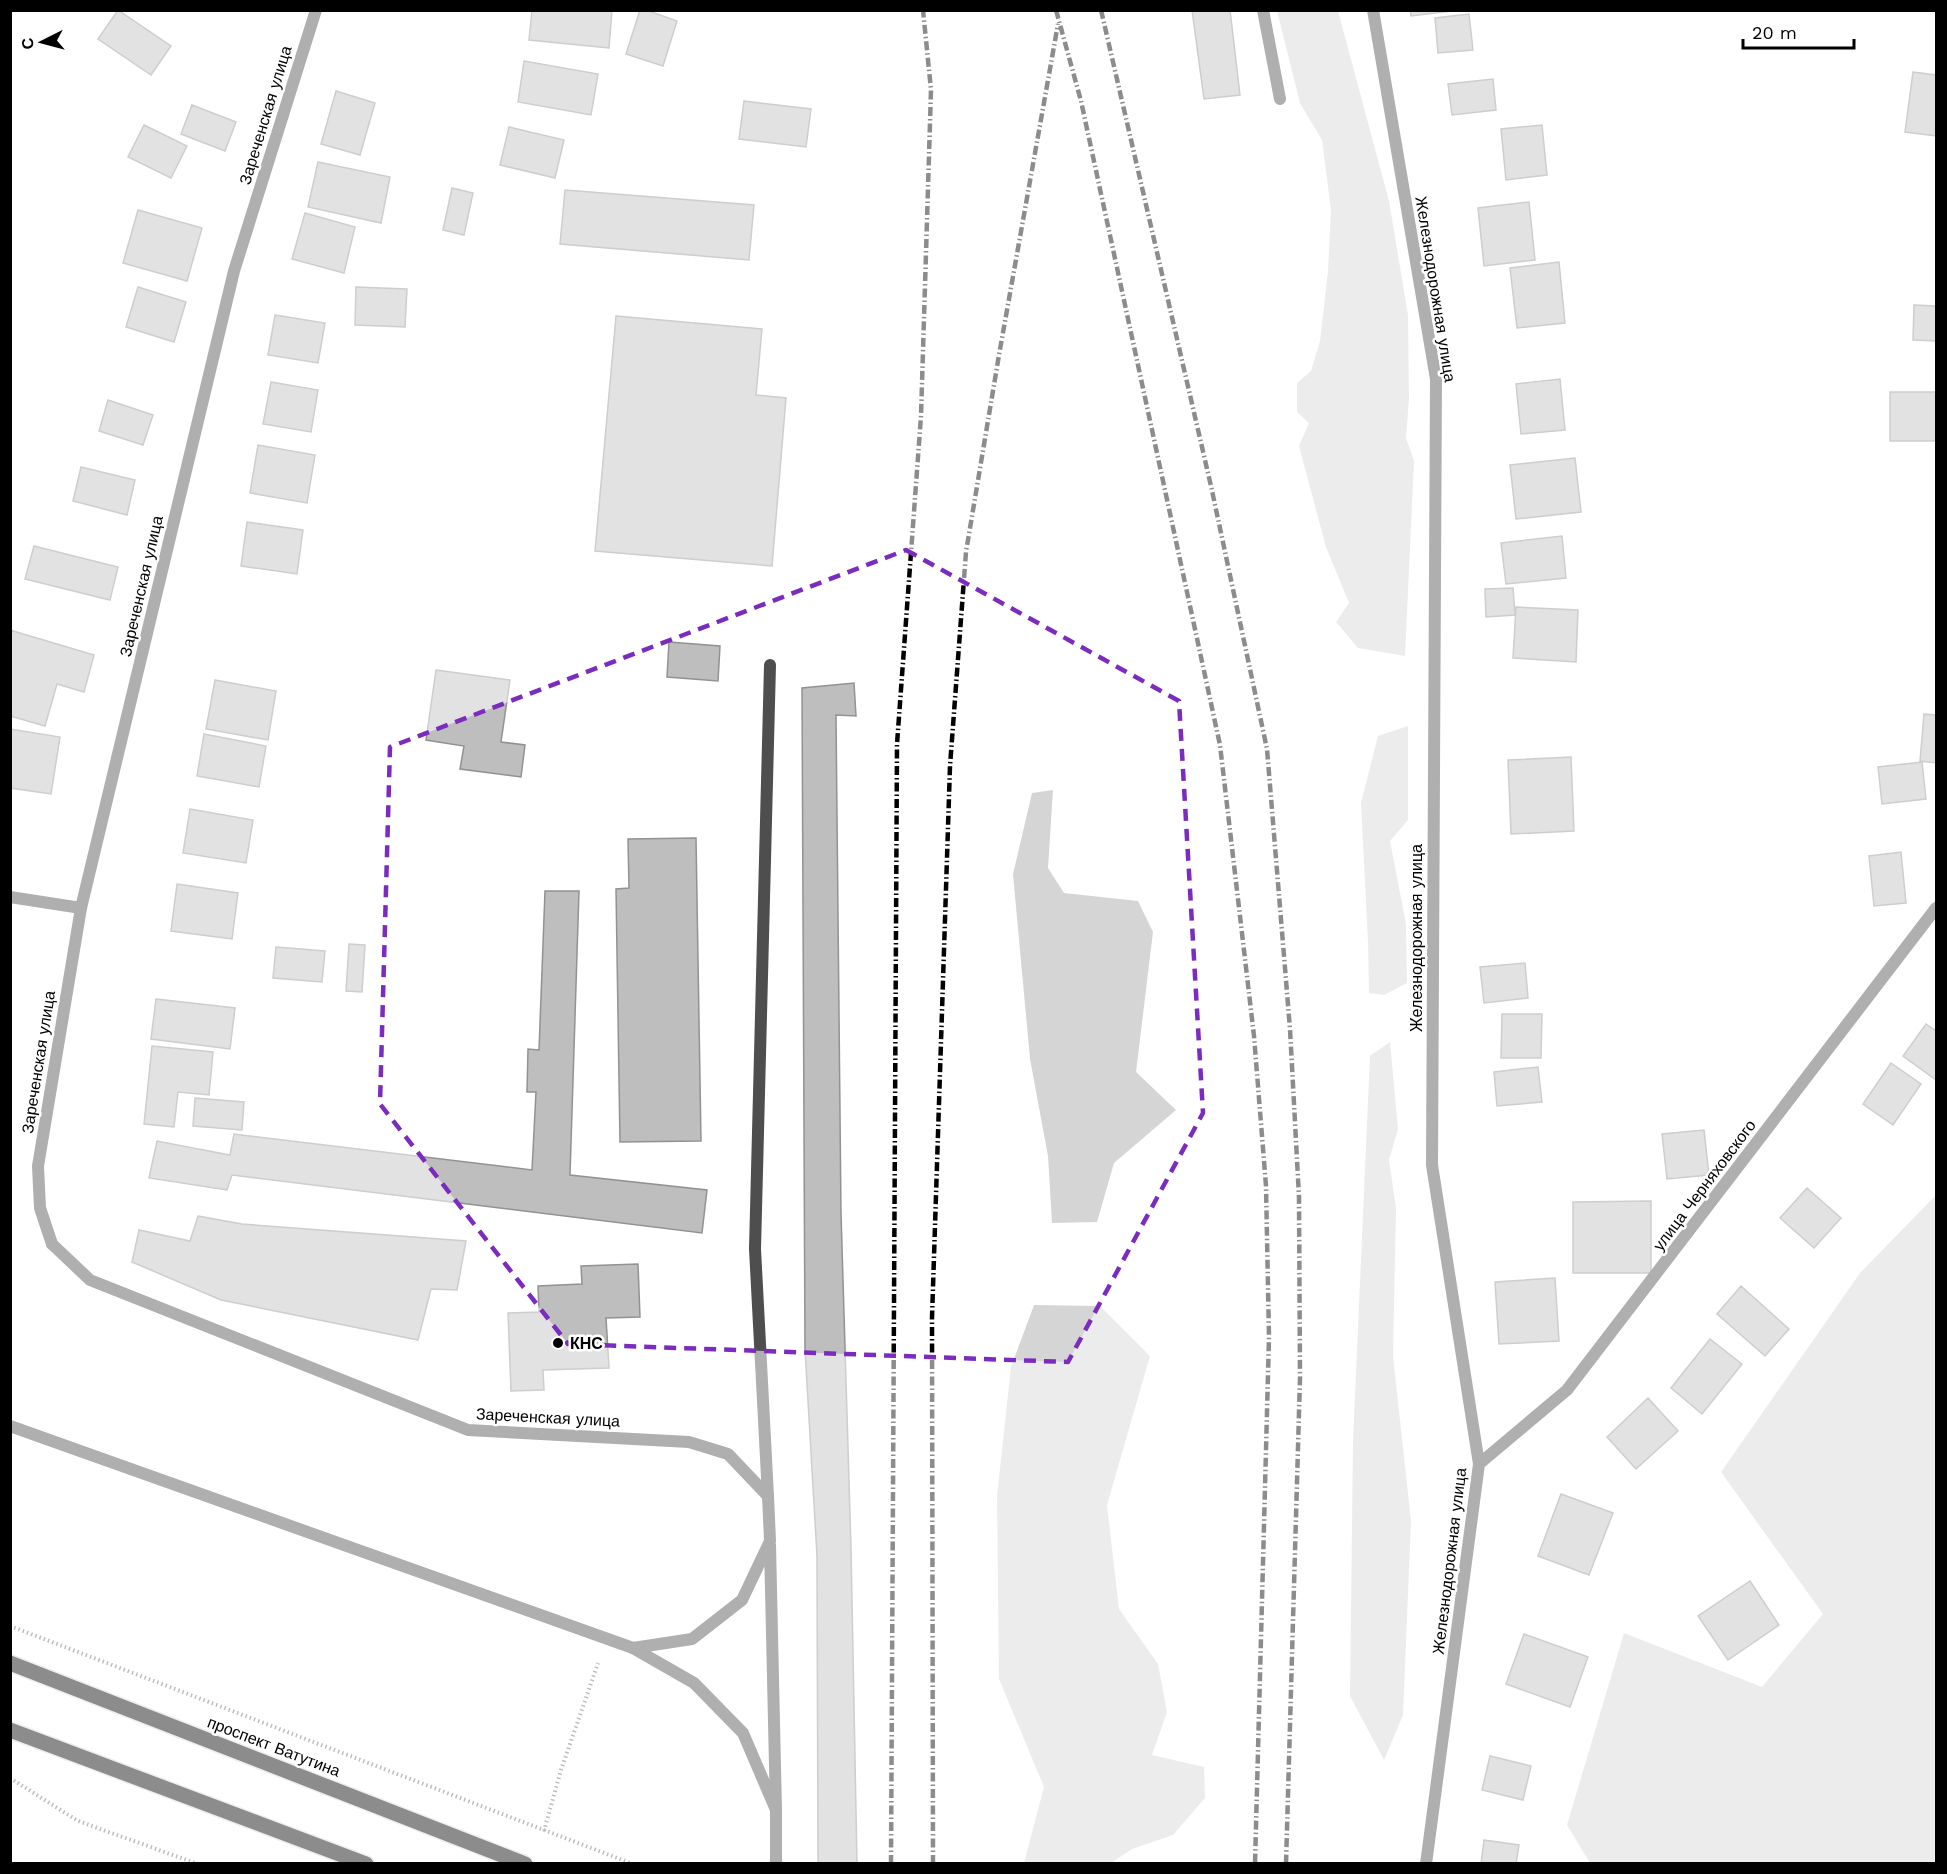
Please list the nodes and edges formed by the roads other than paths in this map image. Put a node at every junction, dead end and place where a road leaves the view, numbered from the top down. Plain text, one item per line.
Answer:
1 (316, 10) edge
2 (1263, 10) edge
3 (1373, 10) edge
4 (1280, 99) dead end
5 (770, 665) dead end
6 (10, 897) edge
7 (81, 908) junction
8 (1936, 908) edge
9 (10, 1426) edge
10 (1479, 1464) junction
11 (768, 1496) junction
12 (770, 1541) junction
13 (633, 1648) junction
14 (10, 1663) edge
15 (10, 1730) edge
16 (776, 1810) junction
17 (366, 1863) edge
18 (525, 1863) edge
19 (776, 1863) edge
20 (1426, 1863) edge

1 - 7 street, Зареченская улица
2 - 4 street
3 - 10 street, Железнодорожная улица
5 - 11 street
6 - 7 street
7 - 11 street, Зареченская улица
8 - 10 street, улица Черняховского
9 - 13 street
10 - 20 street, Железнодорожная улица
11 - 12 street
12 - 13 street
12 - 16 street
13 - 16 street
14 - 18 main road, проспект Ватутина
15 - 17 main road
16 - 19 street

